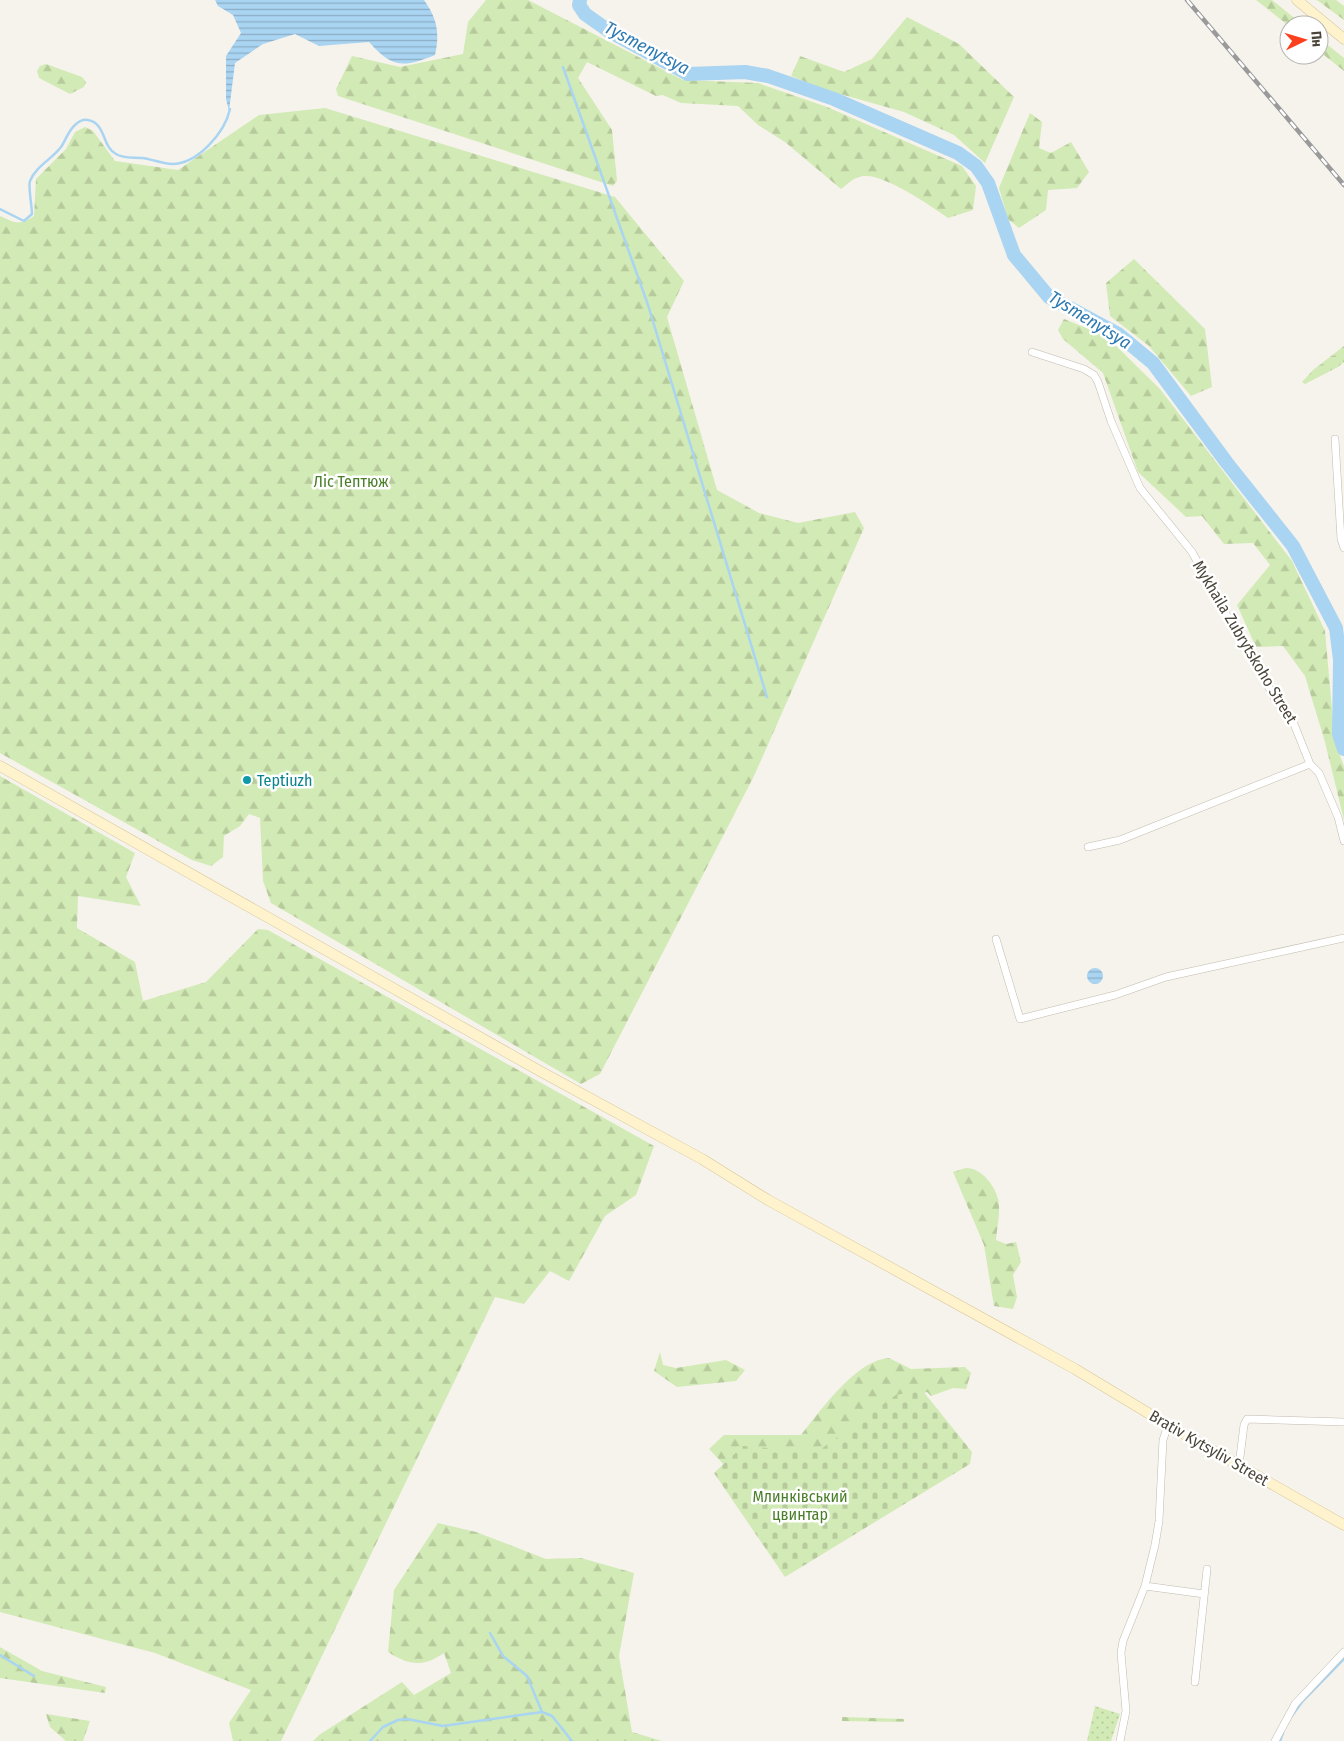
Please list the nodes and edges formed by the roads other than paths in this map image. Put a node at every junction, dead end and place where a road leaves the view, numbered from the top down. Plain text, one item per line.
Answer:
1 (1297, 0) edge
2 (1344, 39) edge
3 (1032, 352) dead end
4 (1334, 439) dead end
5 (1344, 548) edge
6 (1310, 764) junction
7 (0, 766) edge
8 (1344, 841) edge
9 (1088, 847) dead end
10 (1344, 938) edge
11 (996, 939) dead end
12 (1344, 1422) edge
13 (1168, 1425) junction
14 (1239, 1465) junction
15 (1344, 1525) edge
16 (1207, 1569) dead end
17 (1145, 1586) junction
18 (1204, 1594) junction
19 (1344, 1652) edge
20 (1195, 1682) dead end
21 (1120, 1741) edge
22 (1275, 1741) edge

1 - 2 street
3 - 6 street, Mykhaila Zubrytskoho Street
4 - 5 street
6 - 8 street, Mykhaila Zubrytskoho Street
6 - 9 street
7 - 13 street, Brativ Kytsyliv Street
10 - 11 street
12 - 14 street
13 - 14 street, Brativ Kytsyliv Street
13 - 17 street
14 - 15 street, Brativ Kytsyliv Street
16 - 18 street
17 - 18 street
17 - 21 street
18 - 20 street
19 - 22 street

